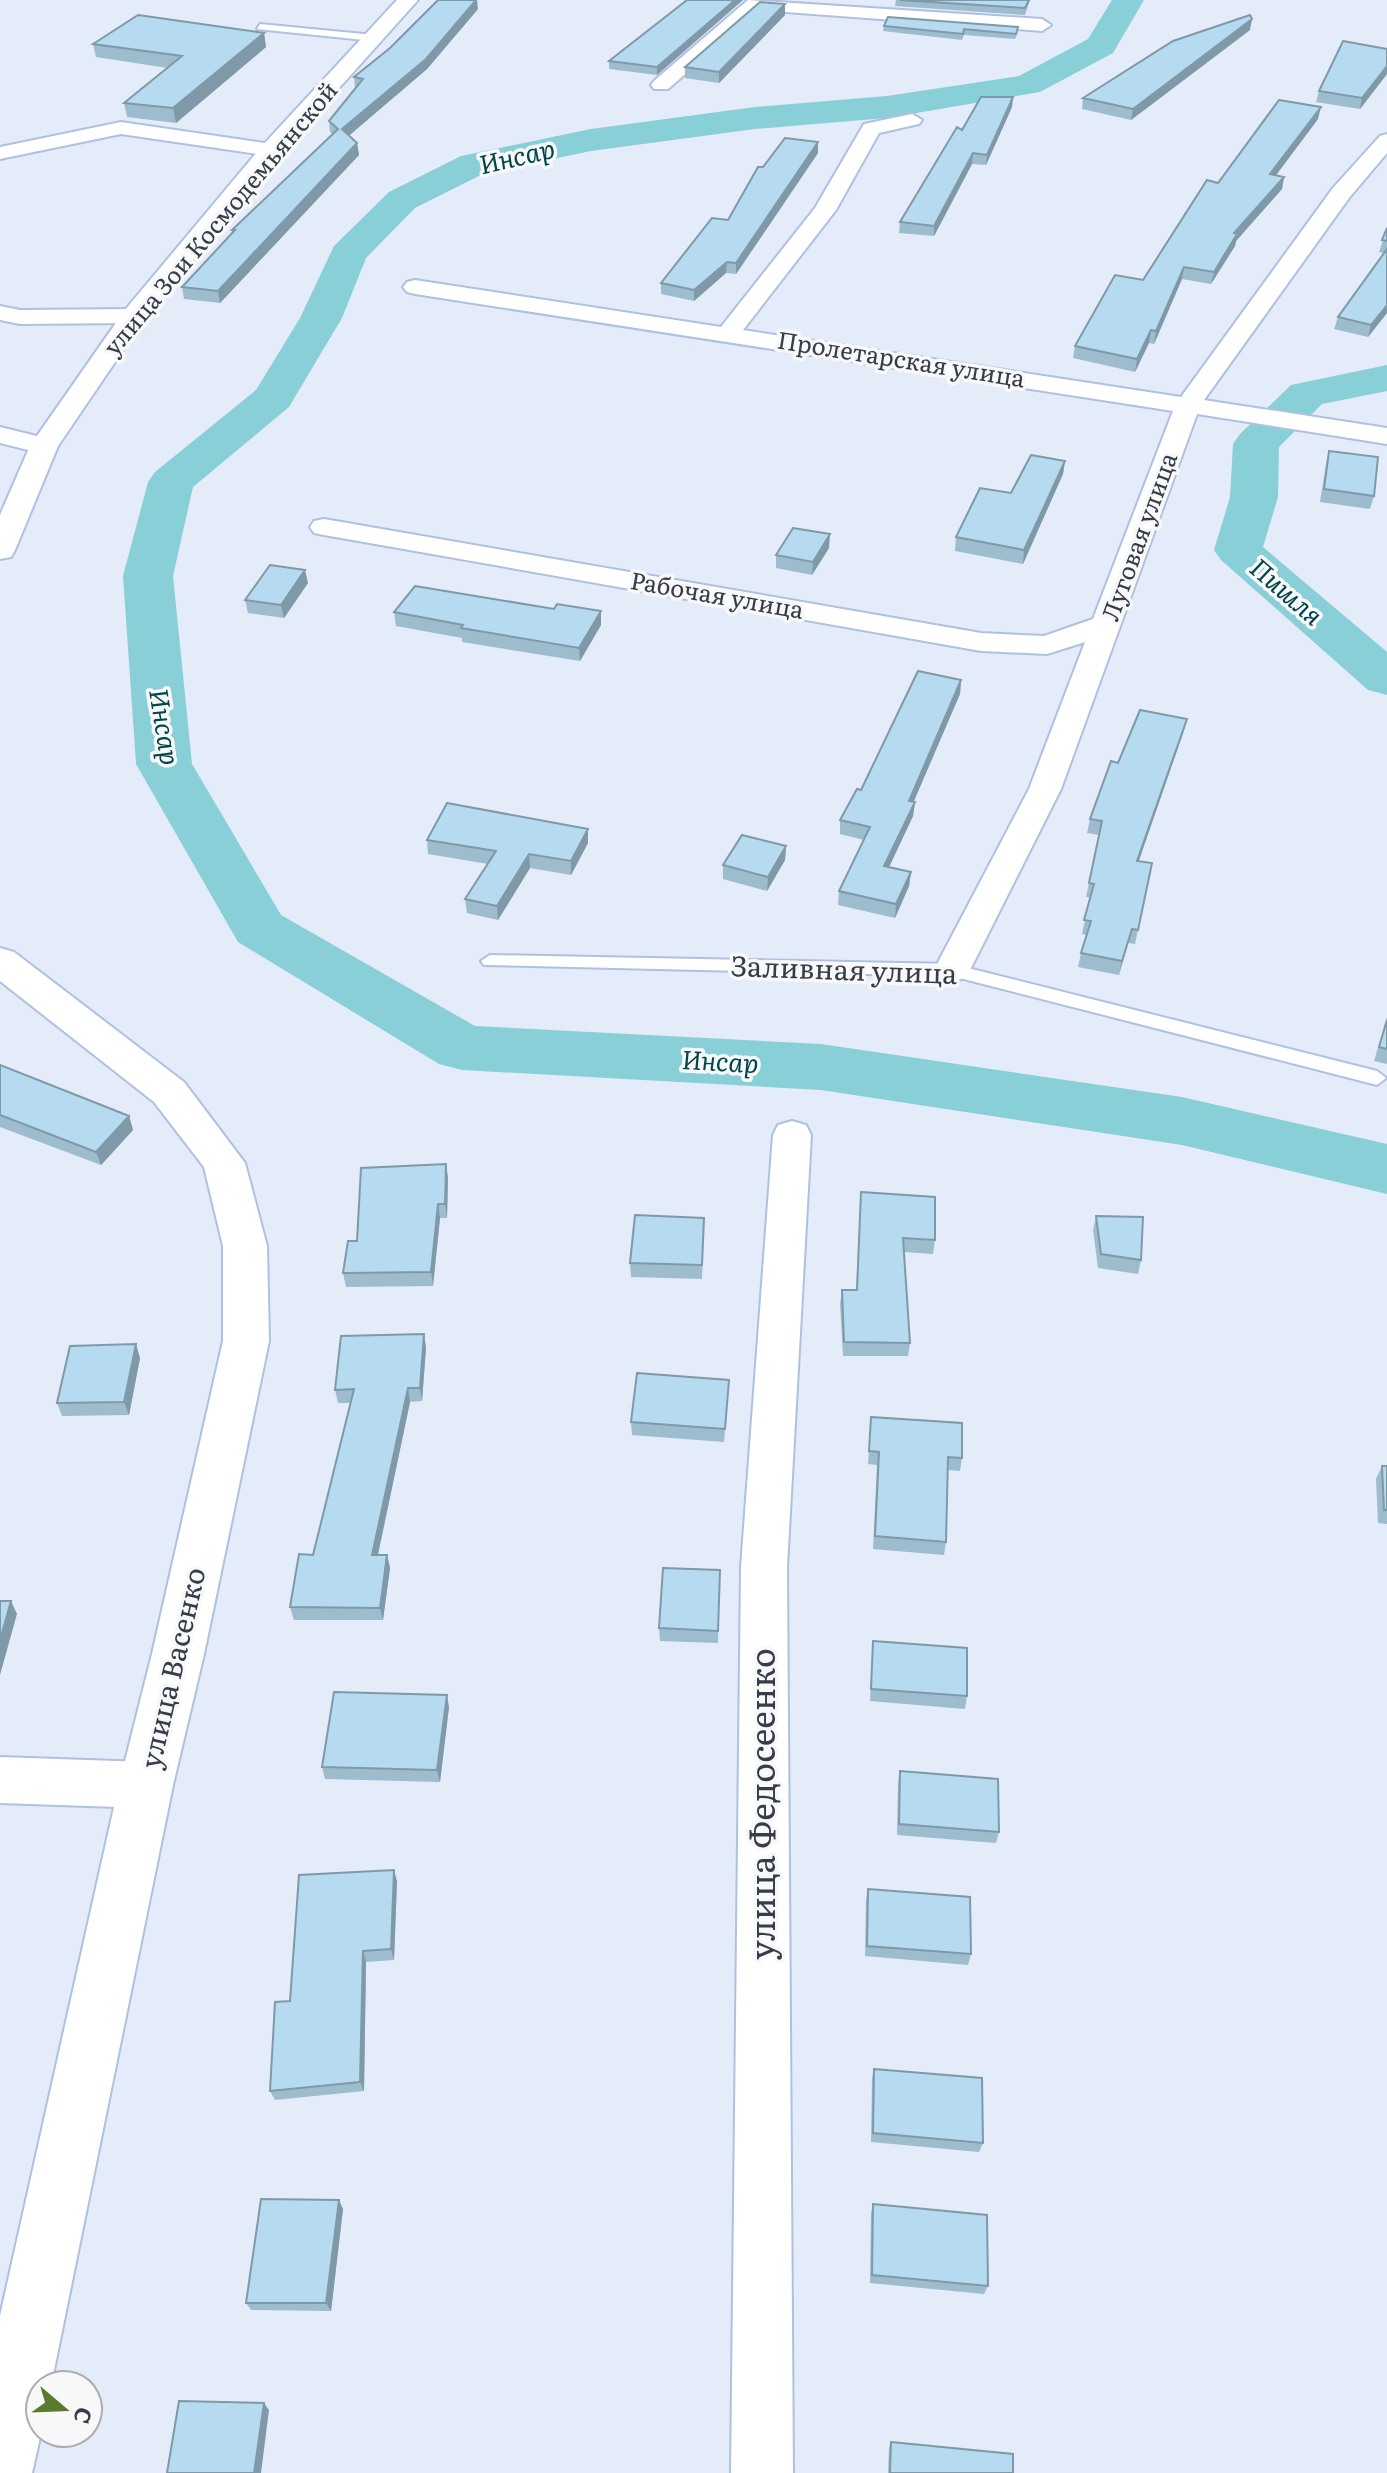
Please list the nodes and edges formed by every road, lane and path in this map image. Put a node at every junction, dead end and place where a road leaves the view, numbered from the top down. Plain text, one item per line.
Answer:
1 (408, 0) edge
2 (757, 2) edge
3 (1042, 25) dead end
4 (260, 27) dead end
5 (374, 38) junction
6 (661, 85) dead end
7 (912, 120) dead end
8 (1387, 140) edge
9 (271, 150) junction
10 (0, 153) edge
11 (415, 287) dead end
12 (0, 313) edge
13 (134, 316) junction
14 (728, 333) junction
15 (1187, 406) junction
16 (0, 435) edge
17 (1387, 436) edge
18 (44, 446) junction
19 (324, 527) dead end
20 (0, 550) edge
21 (1108, 624) junction
22 (0, 961) edge
23 (490, 961) dead end
24 (952, 970) junction
25 (1377, 1078) dead end
26 (792, 1135) dead end
27 (0, 1780) edge
28 (146, 1785) junction
29 (0, 2468) edge
30 (762, 2473) edge

1 - 5 street, улица Зои Космодемьянской
2 - 3 street
2 - 6 street
4 - 5 lane
5 - 9 street, улица Зои Космодемьянской
7 - 14 street
8 - 15 street, Луговая улица
9 - 10 street
9 - 13 street, улица Зои Космодемьянской
11 - 14 street, Пролетарская улица
12 - 13 street
13 - 18 street, улица Зои Космодемьянской
14 - 15 street, Пролетарская улица
15 - 17 street, Пролетарская улица
15 - 21 street, Луговая улица
16 - 18 street
18 - 20 street, улица Зои Космодемьянской
19 - 21 street, Рабочая улица
21 - 24 street, Луговая улица
22 - 28 street, улица Васенко
23 - 24 lane, Заливная улица
24 - 25 lane, Заливная улица
26 - 30 street, улица Федосеенко
27 - 28 street
28 - 29 street, улица Васенко

